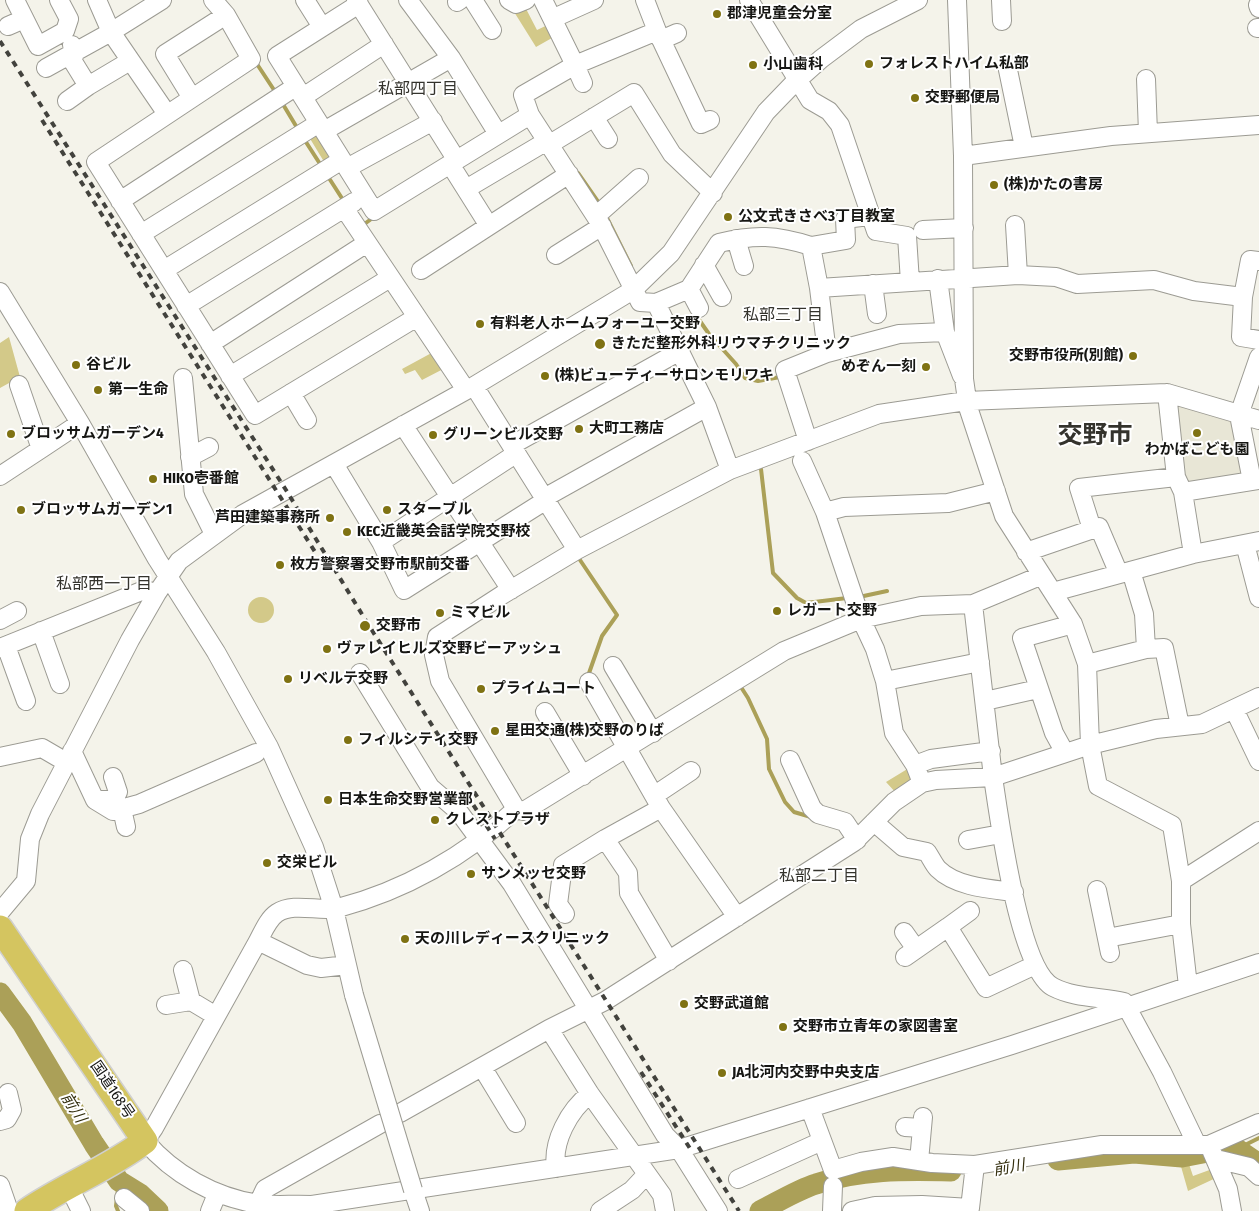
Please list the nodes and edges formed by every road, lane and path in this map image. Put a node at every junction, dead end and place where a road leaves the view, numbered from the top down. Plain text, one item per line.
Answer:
1 (15, 0) edge
2 (59, 0) edge
3 (97, 0) edge
4 (162, 0) edge
5 (213, 0) edge
6 (305, 0) edge
7 (408, 0) edge
8 (509, 0) edge
9 (526, 0) edge
10 (543, 0) edge
11 (594, 0) edge
12 (645, 0) edge
13 (749, 0) edge
14 (918, 0) edge
15 (957, 0) edge
16 (1001, 0) edge
17 (463, 1) edge
18 (357, 2) edge
19 (896, 4) edge
20 (226, 15) junction
21 (24, 18) junction
22 (554, 18) junction
23 (1002, 21) dead end
24 (8, 26) dead end
25 (322, 27) junction
26 (492, 30) dead end
27 (65, 31) junction
28 (110, 32) junction
29 (665, 35) junction
30 (384, 44) junction
31 (76, 51) junction
32 (451, 58) junction
33 (130, 61) junction
34 (575, 66) junction
35 (46, 68) dead end
36 (1008, 70) dead end
37 (797, 79) junction
38 (1146, 79) dead end
39 (409, 82) junction
40 (583, 83) dead end
41 (88, 86) junction
42 (290, 94) junction
43 (192, 98) junction
44 (67, 101) dead end
45 (167, 114) junction
46 (594, 117) junction
47 (710, 120) dead end
48 (433, 122) junction
49 (1259, 125) edge
50 (310, 131) junction
51 (544, 132) junction
52 (1148, 133) junction
53 (498, 134) junction
54 (608, 139) dead end
55 (1024, 147) junction
56 (963, 156) junction
57 (453, 166) junction
58 (334, 168) junction
59 (569, 174) junction
60 (639, 178) dead end
61 (466, 189) junction
62 (713, 193) junction
63 (120, 200) junction
64 (352, 203) junction
65 (601, 216) junction
66 (870, 216) junction
67 (489, 226) junction
68 (1015, 226) dead end
69 (964, 228) junction
70 (923, 230) dead end
71 (141, 234) junction
72 (736, 239) junction
73 (367, 244) junction
74 (811, 246) junction
75 (556, 255) dead end
76 (1259, 261) edge
77 (704, 265) junction
78 (744, 266) dead end
79 (164, 270) junction
80 (421, 270) dead end
81 (1018, 275) junction
82 (390, 278) junction
83 (965, 278) junction
84 (938, 279) junction
85 (910, 282) junction
86 (873, 284) junction
87 (819, 288) junction
88 (689, 289) junction
89 (633, 290) junction
90 (0, 292) edge
91 (722, 296) dead end
92 (1243, 297) junction
93 (656, 303) junction
94 (186, 306) junction
95 (699, 308) dead end
96 (877, 314) dead end
97 (417, 317) junction
98 (945, 332) junction
99 (1259, 340) edge
100 (210, 344) junction
101 (680, 351) junction
102 (827, 353) junction
103 (1259, 357) edge
104 (230, 376) junction
105 (183, 378) dead end
106 (964, 378) junction
107 (19, 385) dead end
108 (470, 388) junction
109 (291, 393) junction
110 (1166, 393) junction
111 (966, 401) junction
112 (707, 407) junction
113 (1239, 415) junction
114 (307, 420) dead end
115 (1259, 420) edge
116 (80, 423) junction
117 (403, 425) junction
118 (808, 441) junction
119 (209, 447) dead end
120 (41, 449) junction
121 (511, 451) junction
122 (190, 457) junction
123 (802, 461) dead end
124 (334, 464) junction
125 (730, 470) junction
126 (0, 476) edge
127 (1256, 481) edge
128 (1180, 484) junction
129 (996, 491) junction
130 (450, 496) junction
131 (542, 501) junction
132 (825, 512) junction
133 (1092, 529) junction
134 (214, 534) junction
135 (381, 542) junction
136 (480, 542) junction
137 (1252, 543) edge
138 (577, 550) junction
139 (1026, 552) junction
140 (1193, 554) junction
141 (1125, 573) junction
142 (168, 575) junction
143 (1040, 576) junction
144 (1053, 592) junction
145 (157, 593) junction
146 (507, 596) junction
147 (1259, 598) edge
148 (973, 604) junction
149 (17, 612) dead end
150 (862, 619) junction
151 (0, 620) edge
152 (1073, 624) junction
153 (42, 631) junction
154 (3, 647) edge
155 (1146, 649) junction
156 (980, 662) junction
157 (1087, 664) junction
158 (614, 666) dead end
159 (360, 673) dead end
160 (884, 681) junction
161 (589, 682) dead end
162 (60, 684) dead end
163 (1038, 689) junction
164 (1259, 697) edge
165 (26, 701) dead end
166 (985, 701) junction
167 (1234, 709) junction
168 (545, 712) dead end
169 (1180, 726) junction
170 (653, 733) junction
171 (1090, 745) junction
172 (628, 748) junction
173 (991, 751) junction
174 (1065, 753) junction
175 (256, 754) dead end
176 (0, 757) edge
177 (69, 757) junction
178 (790, 760) dead end
179 (1259, 761) edge
180 (915, 765) junction
181 (691, 771) dead end
182 (583, 776) junction
183 (113, 777) dead end
184 (992, 777) junction
185 (922, 783) junction
186 (94, 800) junction
187 (658, 802) junction
188 (122, 809) junction
189 (516, 809) junction
190 (874, 822) junction
191 (126, 826) dead end
192 (1259, 831) edge
193 (1001, 834) junction
194 (478, 839) junction
195 (605, 839) junction
196 (857, 840) junction
197 (968, 840) dead end
198 (1181, 881) junction
199 (1097, 890) dead end
200 (1014, 892) junction
201 (334, 909) junction
202 (970, 911) dead end
203 (0, 912) edge
204 (565, 914) dead end
205 (737, 917) junction
206 (1181, 924) junction
207 (948, 927) junction
208 (0, 928) edge
209 (904, 932) dead end
210 (261, 943) junction
211 (669, 961) junction
212 (1259, 963) edge
213 (347, 965) junction
214 (1034, 965) junction
215 (183, 970) dead end
216 (1188, 986) junction
217 (191, 1001) junction
218 (166, 1005) dead end
219 (1126, 1008) junction
220 (589, 1009) junction
221 (216, 1016) junction
222 (549, 1029) junction
223 (482, 1067) junction
224 (8, 1093) dead end
225 (590, 1094) junction
226 (810, 1108) junction
227 (400, 1114) dead end
228 (0, 1121) edge
229 (516, 1123) dead end
230 (1259, 1123) edge
231 (380, 1124) dead end
232 (917, 1124) dead end
233 (145, 1141) junction
234 (822, 1141) junction
235 (679, 1149) junction
236 (1208, 1149) junction
237 (632, 1156) junction
238 (919, 1161) junction
239 (974, 1165) junction
240 (556, 1168) junction
241 (647, 1174) junction
242 (1259, 1176) edge
243 (738, 1179) dead end
244 (0, 1185) edge
245 (68, 1185) junction
246 (833, 1186) dead end
247 (413, 1190) junction
248 (217, 1194) junction
249 (124, 1198) dead end
250 (258, 1204) junction
251 (876, 1208) edge
252 (924, 1208) edge
253 (971, 1209) edge
254 (25, 1210) edge
255 (82, 1211) edge
256 (140, 1211) edge
257 (210, 1211) edge
258 (420, 1211) edge
259 (600, 1211) edge
260 (665, 1211) edge
261 (718, 1211) edge
262 (832, 1211) edge
263 (852, 1211) edge
264 (1232, 1211) edge

1 - 21 street
2 - 27 street
3 - 28 street
4 - 28 street
5 - 20 street
6 - 25 street
7 - 32 street
8 - 9 street
10 - 22 street
11 - 22 street
12 - 29 street
13 - 37 street
14 - 19 street
15 - 56 street
16 - 23 street
17 - 26 street
18 - 25 street
18 - 30 street
19 - 37 street
20 - 43 street
20 - 43 street
21 - 24 street
21 - 27 street
22 - 34 street
25 - 42 street
27 - 31 street
28 - 31 street
28 - 33 street
29 - 34 street
29 - 47 street
30 - 39 street
30 - 42 street
31 - 35 street
31 - 41 street
32 - 39 street
32 - 53 street
33 - 41 street
33 - 45 street
34 - 40 street
34 - 51 street
36 - 55 street
37 - 62 street
37 - 66 street
38 - 52 street
39 - 48 street
39 - 50 street
41 - 44 street
42 - 50 street
42 - 63 street
43 - 45 street
45 - 63 street
46 - 51 street
46 - 54 street
46 - 62 street
48 - 57 street
48 - 58 street
49 - 52 street
50 - 58 street
50 - 71 street
51 - 53 street
51 - 59 street
51 - 61 street
52 - 55 street
53 - 57 street
55 - 56 street
56 - 69 street
57 - 61 street
57 - 64 street
58 - 64 street
58 - 79 street
59 - 65 street
59 - 67 street
60 - 65 street
61 - 67 street
62 - 89 street
63 - 71 street
64 - 73 street
64 - 94 street
65 - 75 street
65 - 89 street
66 - 74 street
66 - 85 street
67 - 80 street
68 - 81 street
69 - 70 street
69 - 83 street
71 - 79 street
72 - 74 street
72 - 77 street
72 - 78 street
73 - 82 street
73 - 100 street
74 - 87 street
76 - 92 street
77 - 88 street
77 - 91 street
79 - 94 street
81 - 83 street
81 - 92 street
82 - 97 street
82 - 104 street
83 - 84 street
83 - 106 street
84 - 85 street
84 - 98 street
85 - 86 street
86 - 87 street
86 - 96 street
87 - 102 street
88 - 93 street
88 - 95 street
89 - 93 street
89 - 108 street
90 - 116 street
92 - 99 street
93 - 101 street
94 - 100 street
97 - 108 street
97 - 109 street
98 - 102 street
98 - 106 street
100 - 104 street
101 - 112 street
101 - 121 street
102 - 118 street
103 - 113 street
104 - 109 street
105 - 122 street
106 - 111 street
107 - 120 street
108 - 117 street
108 - 121 street
109 - 114 street
110 - 111 street
110 - 113 street
110 - 128 street
111 - 118 street
111 - 129 street
112 - 125 street
112 - 131 street
113 - 115 street
113 - 127 street
116 - 120 street
116 - 142 street
117 - 124 street
117 - 130 street
118 - 125 street
119 - 122 street
120 - 126 street
121 - 130 street
121 - 131 street
122 - 134 street
123 - 132 street
124 - 134 street
124 - 135 street
125 - 138 street
127 - 128 street
128 - 133 street
128 - 140 street
129 - 132 street
129 - 139 street
130 - 135 street
130 - 136 street
131 - 136 street
131 - 138 street
132 - 150 street
133 - 139 street
133 - 141 street
134 - 142 street
135 - 136 street
136 - 146 street
137 - 140 street
137 - 147 street
138 - 146 street
139 - 143 street
140 - 141 street
141 - 144 street
141 - 155 street
142 - 145 street
142 - 201 street
143 - 144 street
143 - 148 street
144 - 152 street
145 - 153 street
145 - 177 street
146 - 189 street
148 - 150 street
148 - 156 street
149 - 151 street
150 - 160 street
150 - 170 street
152 - 157 street
152 - 163 street
153 - 154 street
153 - 162 street
154 - 165 street
155 - 157 street
155 - 169 street
156 - 160 street
156 - 166 street
157 - 171 street
158 - 170 street
159 - 194 street
160 - 180 street
161 - 172 street
163 - 166 street
163 - 174 street
164 - 167 street
166 - 173 street
167 - 169 street
167 - 179 street
168 - 182 street
169 - 171 street
170 - 172 street
171 - 174 street
171 - 198 street
172 - 182 street
172 - 187 street
173 - 180 street
173 - 184 street
174 - 184 street
175 - 188 street
176 - 177 street
177 - 186 street
177 - 203 street
178 - 196 street
180 - 185 street
181 - 187 street
182 - 189 street
183 - 186 street
184 - 185 street
184 - 193 street
185 - 190 street
186 - 188 street
187 - 195 street
187 - 205 street
188 - 191 street
189 - 194 street
190 - 196 street
190 - 200 street
192 - 198 street
193 - 197 street
193 - 200 street
194 - 201 street
194 - 220 street
195 - 204 street
195 - 211 street
196 - 205 street
198 - 206 street
199 - 206 street
200 - 214 street
201 - 210 street
201 - 213 street
202 - 207 street
205 - 211 street
206 - 216 street
207 - 209 street
207 - 214 street
208 - 233 highway, 国道168号
210 - 213 street
210 - 221 street
211 - 220 street
212 - 216 street
213 - 247 street, bridge
214 - 219 street
215 - 217 street
216 - 219 street
217 - 218 street
217 - 221 street
219 - 226 street
219 - 236 street
220 - 222 street
220 - 235 street
221 - 233 street
222 - 223 street
222 - 225 street
223 - 227 street
223 - 229 street
224 - 228 street
225 - 237 street
225 - 240 street
226 - 234 street
226 - 235 street
230 - 236 street
231 - 250 street
232 - 238 street
233 - 245 highway
233 - 248 street
234 - 238 street
234 - 243 street
235 - 237 street
235 - 261 street
236 - 239 street
236 - 242 street
236 - 264 street
237 - 240 street
237 - 241 street
238 - 239 street
239 - 253 street
240 - 247 street
241 - 259 street
241 - 260 street
244 - 254 street
245 - 254 highway
245 - 255 street
246 - 262 street
247 - 250 street
247 - 258 street
248 - 250 street
248 - 257 street
249 - 256 street
251 - 252 street
251 - 263 street
252 - 253 street

